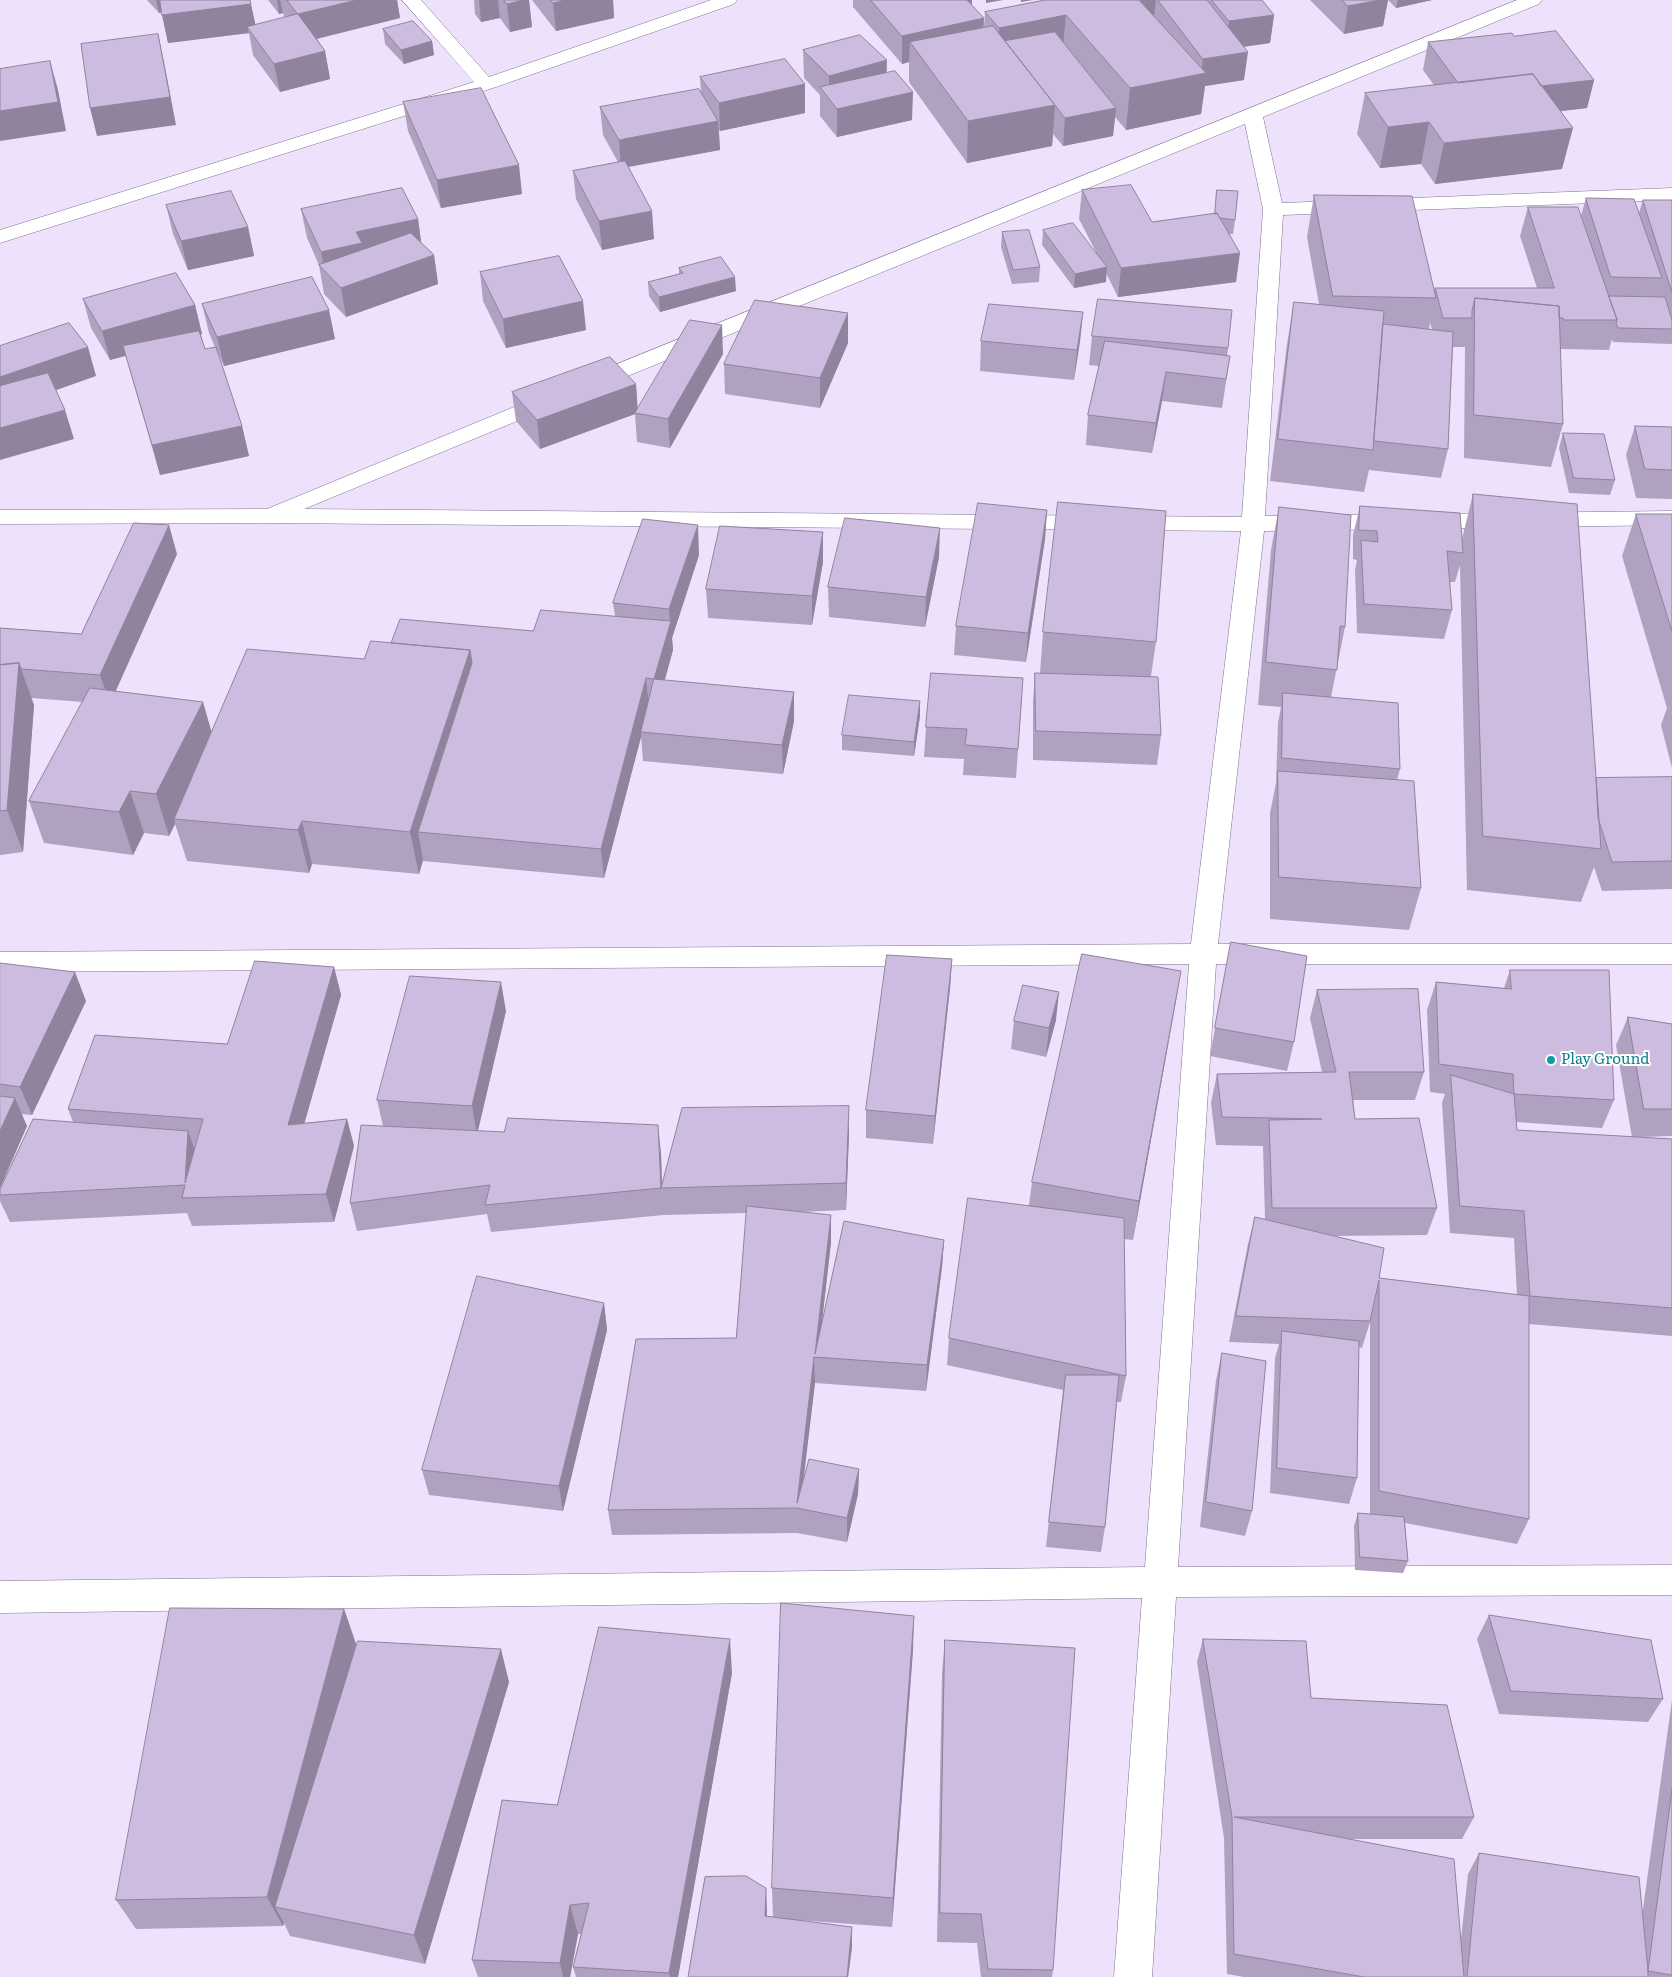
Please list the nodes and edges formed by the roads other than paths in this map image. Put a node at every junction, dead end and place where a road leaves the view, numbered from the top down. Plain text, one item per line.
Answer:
1 (411, 0) edge
2 (728, 0) edge
3 (1533, 0) edge
4 (486, 84) junction
5 (1253, 115) junction
6 (1672, 194) edge
7 (1273, 209) junction
8 (0, 237) edge
9 (265, 516) junction
10 (0, 517) edge
11 (1672, 518) edge
12 (1253, 524) junction
13 (1202, 954) junction
14 (1672, 954) edge
15 (0, 962) edge
16 (1672, 1580) edge
17 (1160, 1582) junction
18 (0, 1597) edge
19 (1133, 1977) edge

1 - 4 street
2 - 4 street
3 - 5 street
4 - 8 street
5 - 7 street
5 - 9 street
6 - 7 street
7 - 12 street
9 - 10 street
9 - 12 street
11 - 12 street
12 - 13 street
13 - 14 street
13 - 15 street
13 - 17 street
16 - 17 street
17 - 18 street
17 - 19 street

